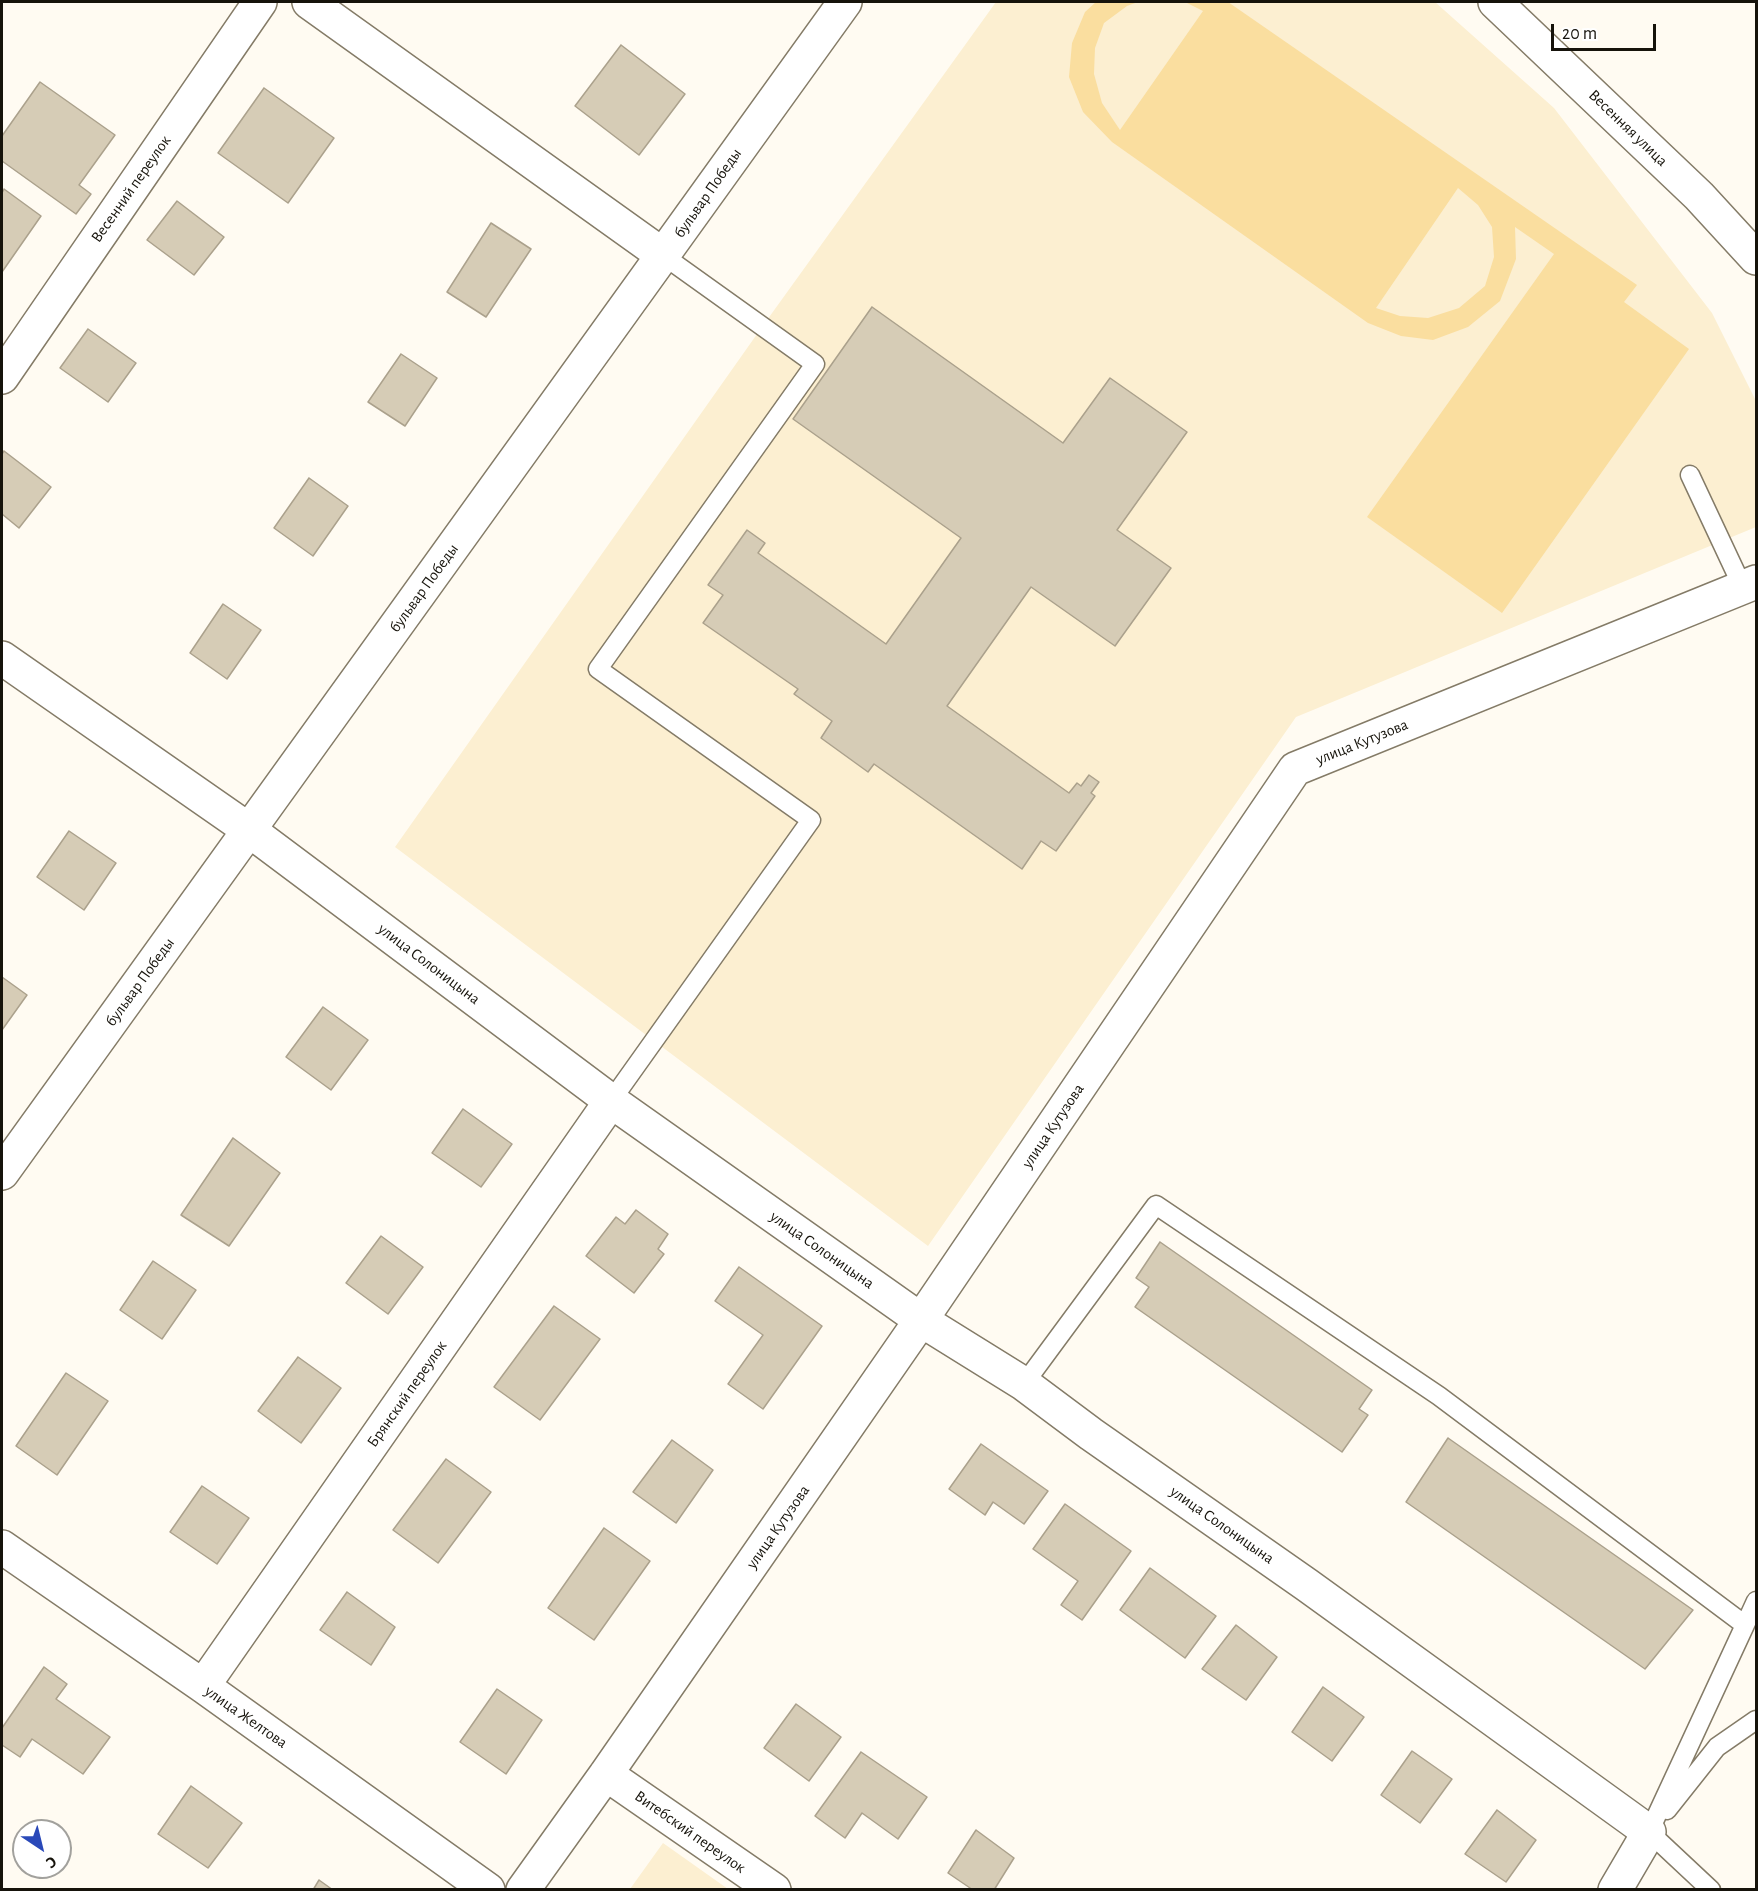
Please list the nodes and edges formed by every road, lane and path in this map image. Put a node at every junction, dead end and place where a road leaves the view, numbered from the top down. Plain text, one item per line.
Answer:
1 (260, 2) edge
2 (309, 2) edge
3 (845, 2) edge
4 (1495, 2) edge
5 (663, 256) junction
6 (1756, 258) edge
7 (2, 377) edge
8 (1690, 475) dead end
9 (1750, 585) edge
10 (2, 658) edge
11 (249, 830) junction
12 (611, 1101) junction
13 (2, 1173) edge
14 (921, 1320) junction
15 (1024, 1384) junction
16 (2, 1547) edge
17 (1756, 1601) edge
18 (1745, 1625) junction
19 (203, 1686) junction
20 (1756, 1720) edge
21 (606, 1774) junction
22 (1649, 1832) junction
23 (488, 1890) edge
24 (523, 1890) edge
25 (774, 1890) edge
26 (1615, 1890) edge
27 (1711, 1890) edge

1 - 7 street, Весенний переулок
2 - 5 street
3 - 5 street, бульвар Победы
4 - 6 street, Весенняя улица
5 - 11 street, бульвар Победы
5 - 12 lane
8 - 9 lane
9 - 14 street, улица Кутузова
10 - 11 street, улица Солоницына
11 - 12 street, улица Солоницына
11 - 13 street, бульвар Победы
12 - 14 street, улица Солоницына
12 - 19 street, Брянский переулок
14 - 15 street, улица Солоницына
14 - 21 street, улица Кутузова
15 - 18 lane
15 - 22 street, улица Солоницына
16 - 19 street, улица Желтова
17 - 18 lane
18 - 22 lane
19 - 23 street, улица Желтова
20 - 22 lane
21 - 24 street, улица Кутузова
21 - 25 street, Витебский переулок
22 - 26 street
22 - 27 lane

